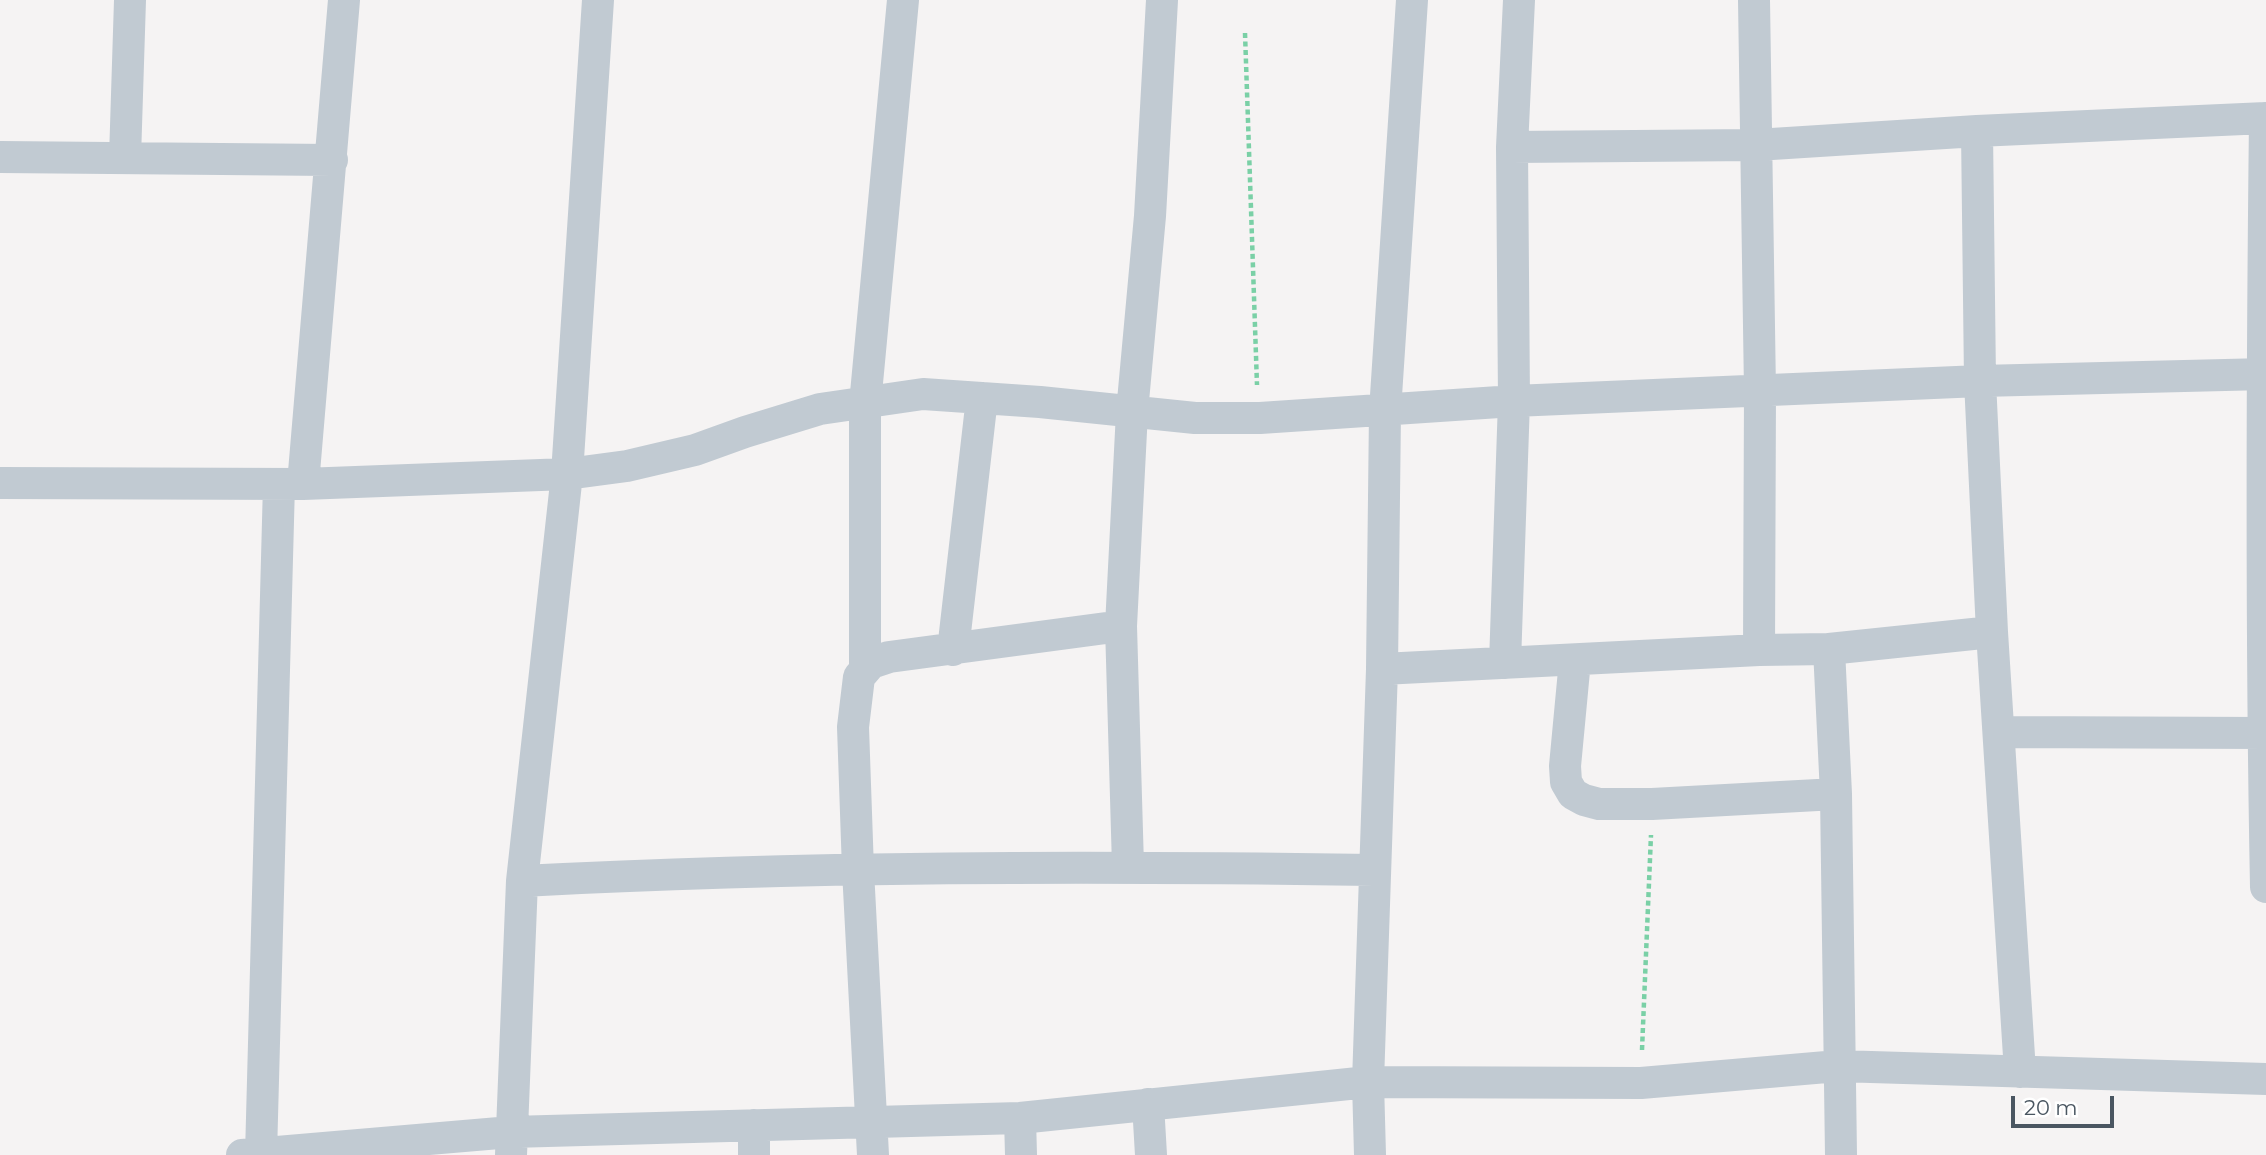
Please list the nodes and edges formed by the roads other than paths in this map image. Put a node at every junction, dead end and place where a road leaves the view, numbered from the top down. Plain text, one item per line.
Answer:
1 (130, 0) edge
2 (344, 0) edge
3 (598, 0) edge
4 (903, 0) edge
5 (1162, 0) edge
6 (1412, 0) edge
7 (1518, 0) edge
8 (1754, 0) edge
9 (2265, 118) edge
10 (1977, 131) junction
11 (1756, 145) junction
12 (1513, 147) junction
13 (0, 157) edge
14 (125, 158) junction
15 (332, 160) junction
16 (2264, 374) edge
17 (1980, 381) junction
18 (1760, 391) junction
19 (982, 398) junction
20 (1514, 401) junction
21 (864, 404) junction
22 (1385, 411) junction
23 (1132, 412) junction
24 (567, 474) junction
25 (0, 484) edge
26 (291, 484) junction
27 (1121, 626) junction
28 (1992, 632) junction
29 (1829, 649) junction
30 (953, 650) junction
31 (1759, 650) junction
32 (1575, 660) junction
33 (1505, 663) junction
34 (865, 669) junction
35 (1382, 669) junction
36 (2000, 732) junction
37 (2264, 733) edge
38 (1836, 794) junction
39 (1128, 866) junction
40 (858, 870) junction
41 (1374, 870) junction
42 (522, 881) junction
43 (2266, 887) edge
44 (1838, 1066) junction
45 (2021, 1072) junction
46 (2266, 1079) edge
47 (1368, 1082) junction
48 (1148, 1104) junction
49 (1020, 1118) junction
50 (871, 1121) junction
51 (754, 1140) edge
52 (511, 1144) edge
53 (243, 1155) edge
54 (261, 1155) edge
55 (873, 1155) edge
56 (1021, 1155) edge
57 (1151, 1155) edge
58 (1370, 1155) edge
59 (1841, 1155) edge

1 - 14 street
2 - 15 street
3 - 24 street
4 - 21 street
5 - 23 street
6 - 22 street
7 - 12 street
8 - 11 street
9 - 10 street
9 - 16 street
10 - 11 street
10 - 17 street
11 - 12 street
11 - 18 street
12 - 20 street
13 - 14 street
14 - 15 street
15 - 26 street
16 - 17 street
16 - 37 street
17 - 18 street
17 - 28 street
18 - 20 street
18 - 31 street
19 - 21 street
19 - 23 street
19 - 30 street
20 - 22 street
20 - 33 street
21 - 24 street
21 - 34 street
22 - 23 street
22 - 35 street
23 - 27 street
24 - 26 street
24 - 42 street
25 - 26 street
26 - 54 street
27 - 30 street
27 - 39 street
28 - 29 street
28 - 36 street
29 - 31 street
29 - 38 street
30 - 34 street
31 - 32 street
32 - 33 street
32 - 38 street
33 - 35 street
34 - 40 street
35 - 41 street
36 - 37 street
36 - 45 street
37 - 43 street
38 - 44 street
39 - 40 street
39 - 41 street
40 - 42 street
40 - 50 street
41 - 47 street
42 - 52 street
44 - 45 street
44 - 47 street
44 - 59 street
45 - 46 street
47 - 48 street
47 - 58 street
48 - 49 street
48 - 57 street
49 - 50 street
49 - 56 street
50 - 51 street
50 - 55 street
51 - 52 street
52 - 54 street
53 - 54 street

